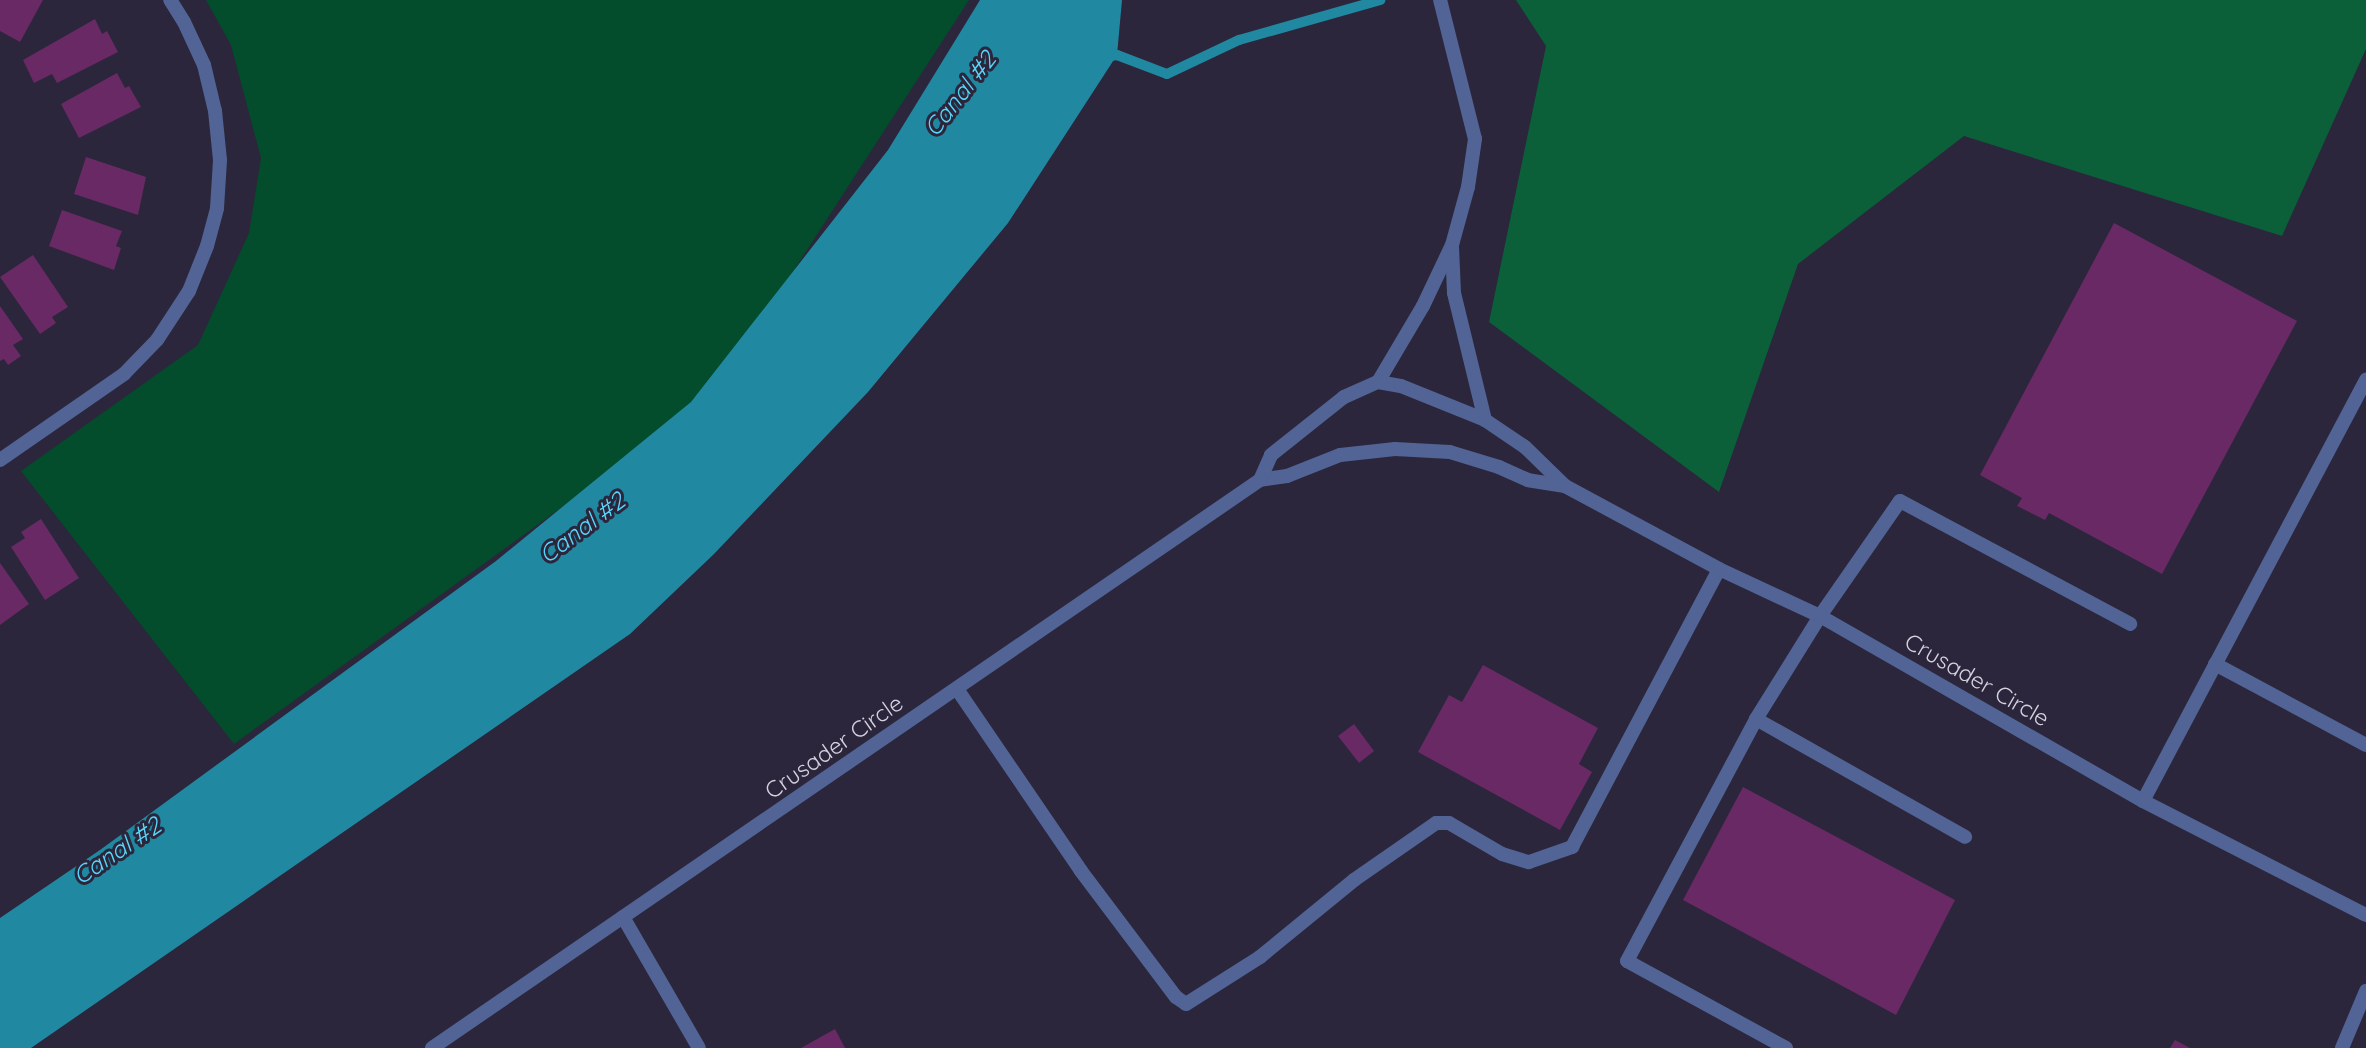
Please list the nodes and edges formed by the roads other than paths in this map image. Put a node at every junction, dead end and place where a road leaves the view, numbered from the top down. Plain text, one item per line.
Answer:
1 (170, 0) edge
2 (1440, 0) edge
3 (1451, 245) junction
4 (2366, 379) edge
5 (1378, 382) junction
6 (1485, 420) junction
7 (0, 460) edge
8 (1260, 480) junction
9 (1565, 486) junction
10 (1719, 569) junction
11 (1820, 616) junction
12 (2130, 624) dead end
13 (2215, 664) junction
14 (957, 689) junction
15 (1756, 719) junction
16 (2366, 745) edge
17 (2143, 801) junction
18 (1965, 837) dead end
19 (2366, 915) edge
20 (624, 917) junction
21 (2366, 991) edge
22 (432, 1048) edge
23 (699, 1048) edge
24 (1786, 1048) edge
25 (2342, 1048) edge

1 - 7 street
2 - 3 street
3 - 5 street
3 - 6 street
4 - 13 street
5 - 6 street, Crusader Circle
5 - 8 street, Crusader Circle
6 - 9 street, Crusader Circle
8 - 9 street, Crusader Circle
8 - 14 street, Crusader Circle
9 - 10 street, Crusader Circle
10 - 11 street, Crusader Circle
10 - 14 street
11 - 12 street
11 - 15 street
11 - 17 street, Crusader Circle
13 - 16 street
13 - 17 street
14 - 20 street, Crusader Circle
15 - 18 street
15 - 24 street
17 - 19 street, Crusader Circle
20 - 22 street, Crusader Circle
20 - 23 street
21 - 25 street

